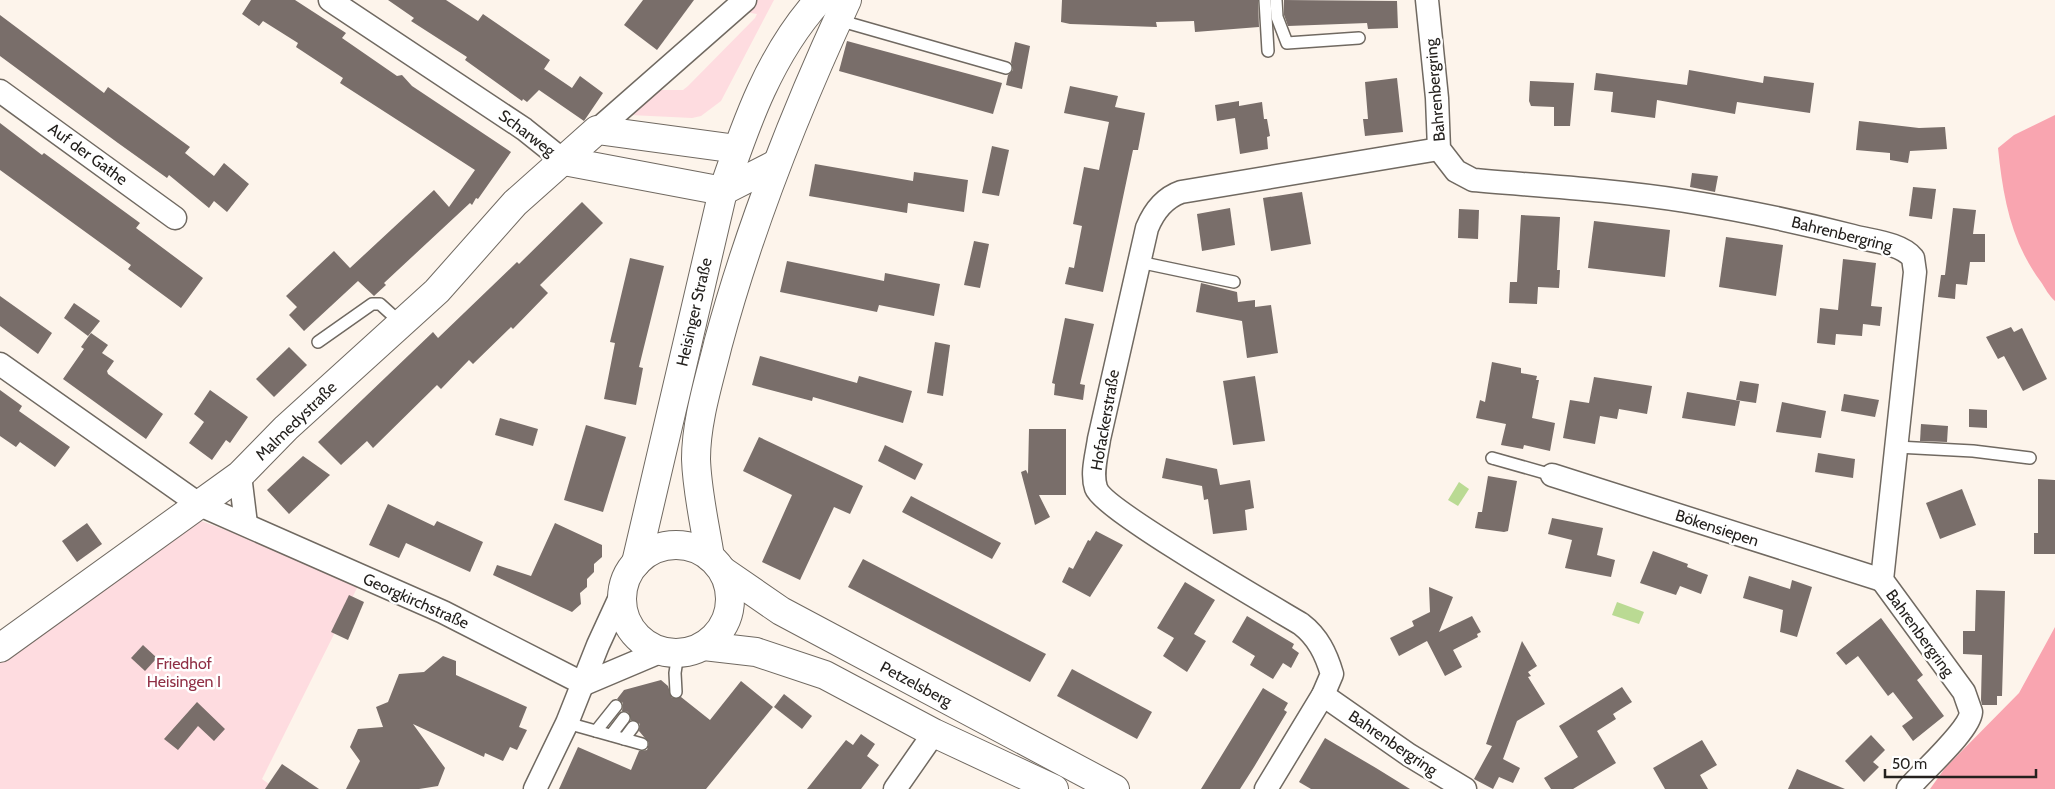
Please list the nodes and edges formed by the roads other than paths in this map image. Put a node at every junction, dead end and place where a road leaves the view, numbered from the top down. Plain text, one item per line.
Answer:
1 (330, 0) edge
2 (745, 0) edge
3 (819, 0) edge
4 (1265, 0) edge
5 (1276, 0) edge
6 (1426, 0) edge
7 (842, 10) edge
8 (1359, 38) dead end
9 (1268, 51) dead end
10 (1006, 68) dead end
11 (0, 91) edge
12 (597, 130) junction
13 (737, 149) junction
14 (1439, 149) junction
15 (564, 161) junction
16 (776, 164) junction
17 (750, 176) junction
18 (723, 190) junction
19 (761, 204) junction
20 (175, 218) dead end
21 (1139, 262) junction
22 (1234, 282) dead end
23 (401, 323) junction
24 (318, 342) dead end
25 (0, 364) edge
26 (1897, 447) junction
27 (1492, 458) dead end
28 (2030, 458) dead end
29 (240, 475) junction
30 (1552, 475) joint
31 (200, 504) junction
32 (246, 524) junction
33 (636, 563) junction
34 (716, 564) junction
35 (1882, 580) junction
36 (621, 595) junction
37 (704, 646) junction
38 (0, 648) edge
39 (670, 674) junction
40 (584, 684) junction
41 (1322, 695) junction
42 (616, 706) dead end
43 (624, 718) dead end
44 (567, 723) junction
45 (596, 731) junction
46 (934, 733) junction
47 (611, 735) junction
48 (638, 737) dead end
49 (535, 789) edge
50 (895, 789) edge
51 (1054, 789) edge
52 (1114, 789) edge
53 (1266, 789) edge
54 (1465, 789) edge
55 (1908, 789) edge

1 - 15 street, Scharweg
2 - 12 street
3 - 13 main road, Heisinger Straße
4 - 9 lane
5 - 8 lane
6 - 14 street, Bahrenbergring
7 - 10 lane, Heisinger Straße
7 - 16 main road, Heisinger Straße
11 - 20 street, Auf der Gathe
12 - 13 main road
12 - 15 main road
13 - 17 main road
13 - 18 main road, Heisinger Straße
14 - 21 street, Hofackerstraße
14 - 26 street, Bahrenbergring
15 - 18 main road, Scharweg
15 - 23 main road, Malmedystraße
16 - 17 main road
16 - 19 main road, Heisinger Straße
17 - 18 main road
17 - 19 main road
18 - 33 main road, Heisinger Straße
19 - 34 main road, Heisinger Straße
21 - 22 lane
21 - 41 street, Hofackerstraße
23 - 24 lane
23 - 29 main road, Malmedystraße
25 - 31 street, Georgkirchstraße
26 - 28 lane
26 - 35 street, Bahrenbergring
27 - 30 lane
29 - 31 main road, Malmedystraße
29 - 32 street
30 - 35 street, Bökensiepen
31 - 32 street, Georgkirchstraße
31 - 38 main road, Malmedystraße
32 - 40 street, Georgkirchstraße
33 - 34 main road
33 - 36 main road
34 - 37 main road, Heisinger Straße
34 - 52 main road, Petzelsberg
35 - 55 street, Bahrenbergring
36 - 39 main road
36 - 40 street
37 - 39 main road
37 - 46 main road, Petzelsberg
39 - 40 street
40 - 44 street
41 - 53 street, Hofackerstraße
41 - 54 street, Bahrenbergring
42 - 45 lane
43 - 47 lane
44 - 45 lane
44 - 49 street
45 - 47 lane
46 - 50 street
46 - 51 main road, Petzelsberg
47 - 48 lane

